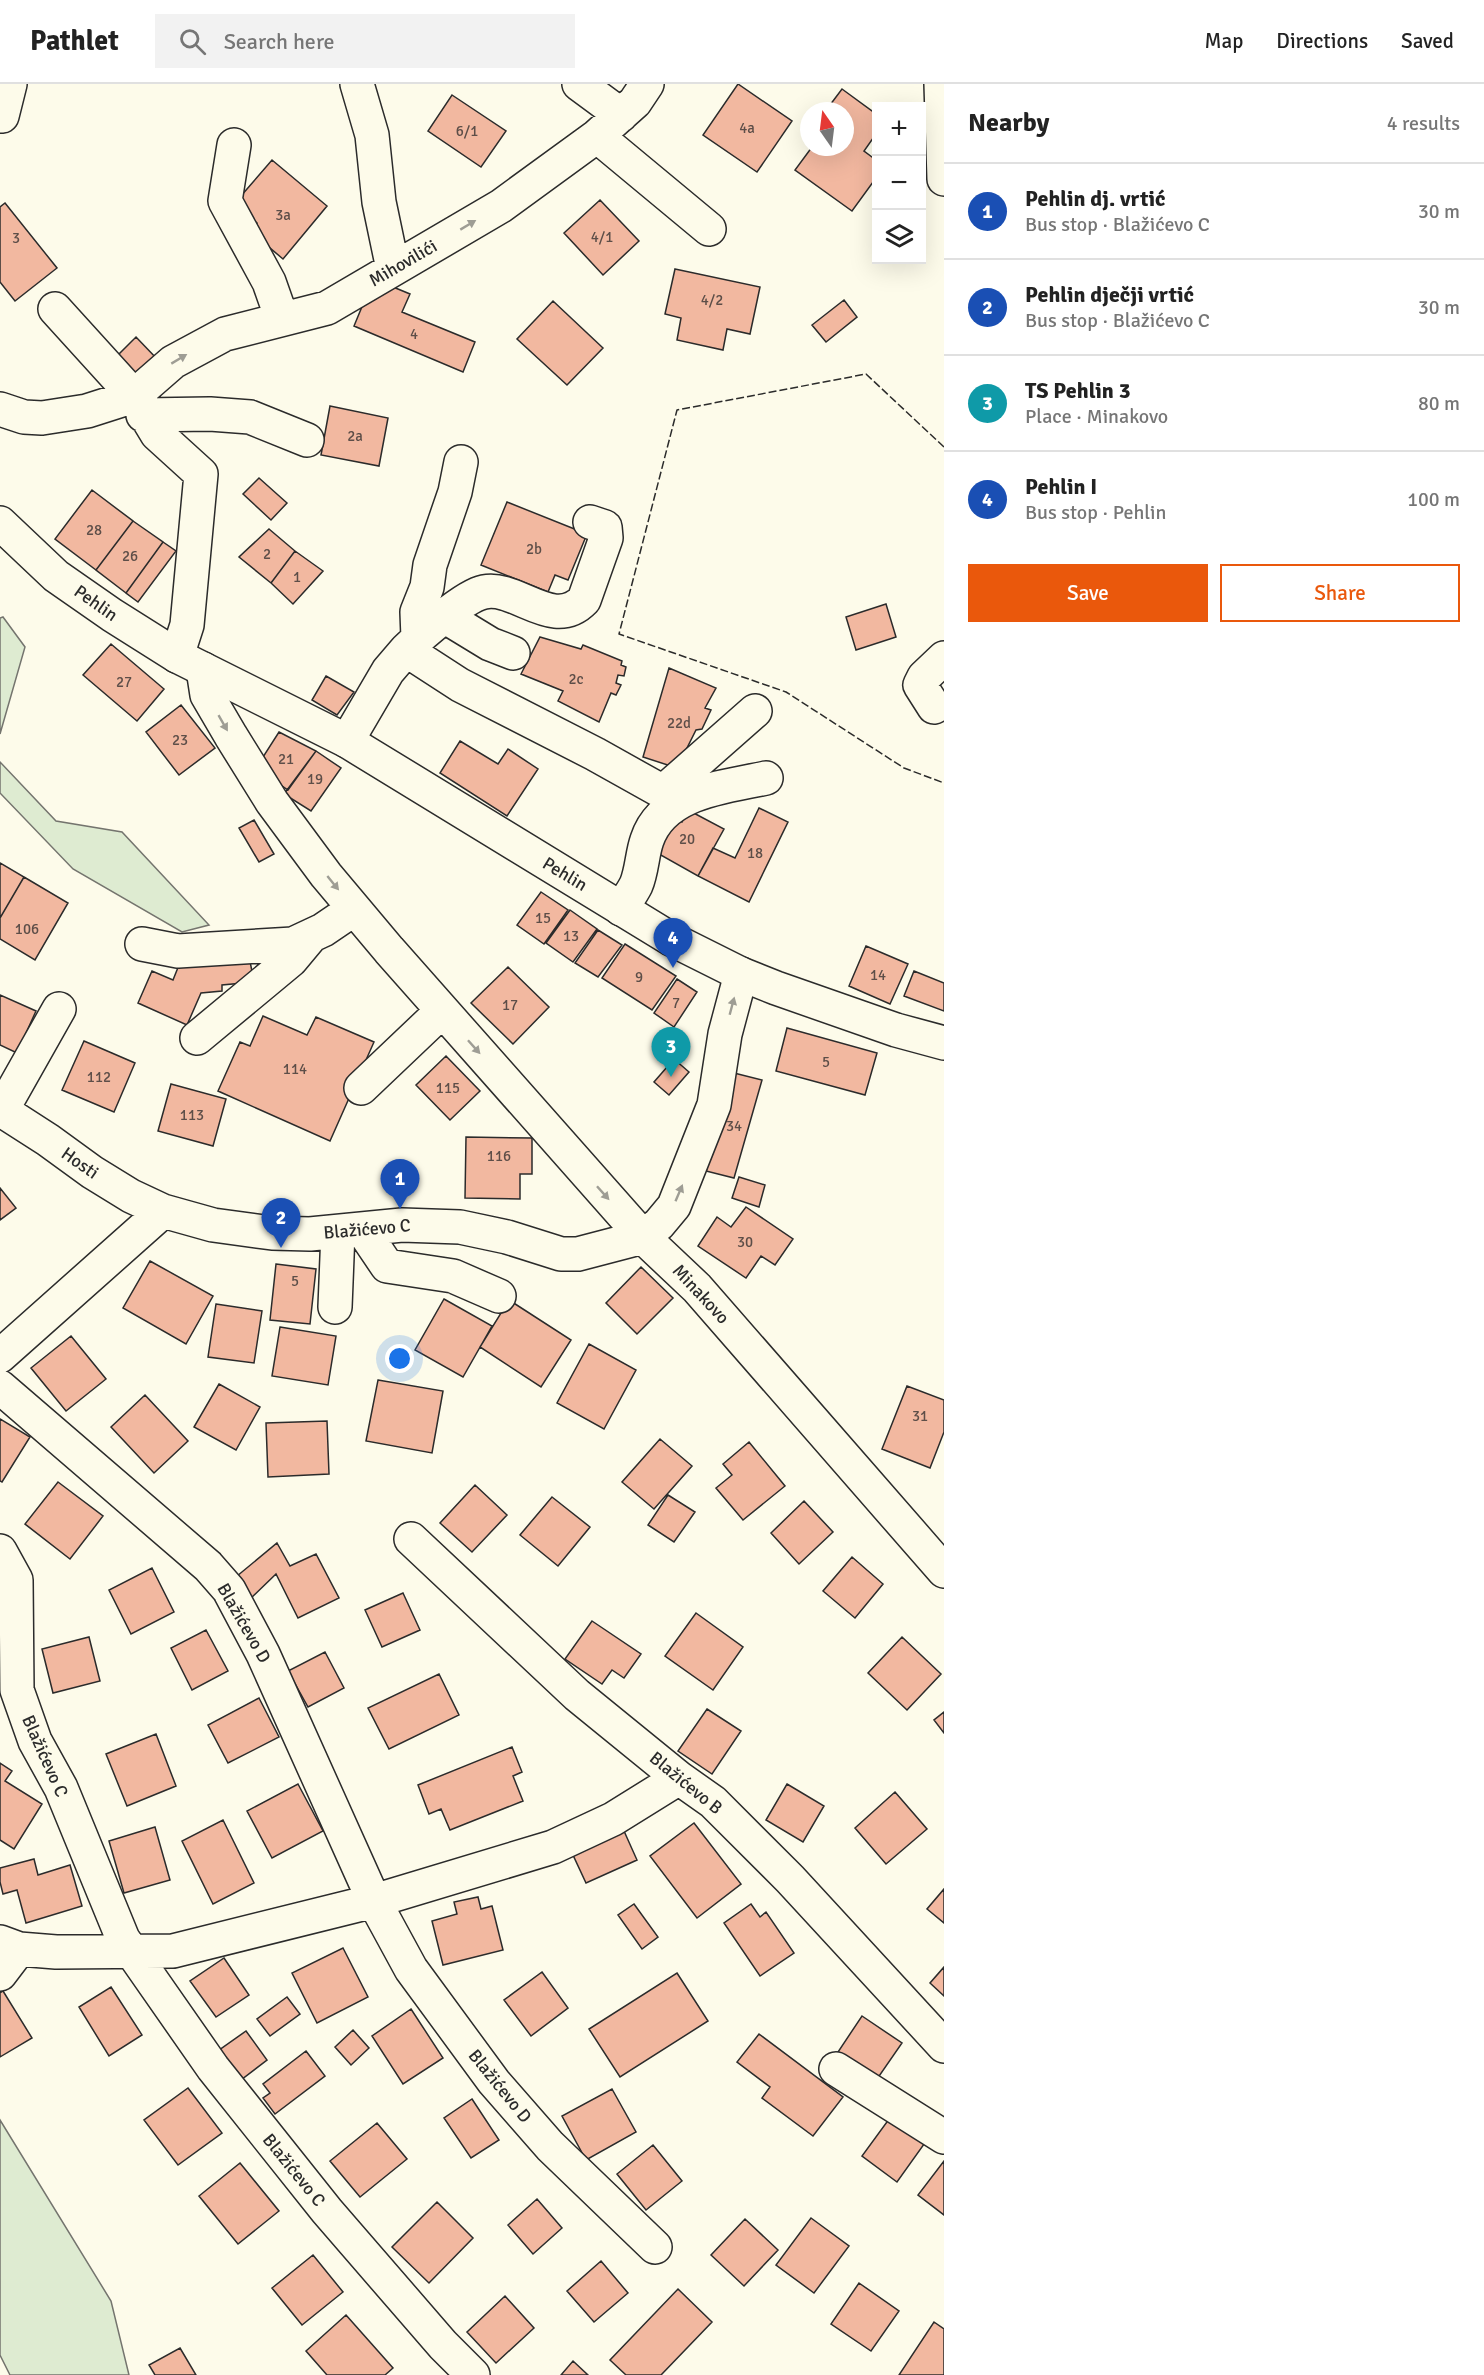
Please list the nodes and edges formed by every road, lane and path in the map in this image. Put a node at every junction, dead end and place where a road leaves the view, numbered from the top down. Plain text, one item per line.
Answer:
1 (10, 84) edge
2 (357, 84) edge
3 (579, 84) edge
4 (647, 84) edge
5 (940, 84) edge
6 (621, 115) junction
7 (2, 116) dead end
8 (587, 143) junction
9 (234, 145) dead end
10 (944, 179) edge
11 (651, 209) dead end
12 (709, 229) dead end
13 (393, 269) junction
14 (55, 309) dead end
15 (282, 319) junction
16 (138, 405) junction
17 (0, 409) edge
18 (307, 440) dead end
19 (461, 462) dead end
20 (590, 522) dead end
21 (0, 523) edge
22 (444, 616) junction
23 (412, 644) junction
24 (513, 653) dead end
25 (944, 658) edge
26 (190, 662) junction
27 (934, 707) dead end
28 (755, 711) dead end
29 (347, 741) junction
30 (766, 778) dead end
31 (354, 909) junction
32 (621, 909) junction
33 (311, 936) junction
34 (142, 944) dead end
35 (741, 974) junction
36 (58, 1009) dead end
37 (442, 1011) junction
38 (197, 1038) dead end
39 (944, 1043) edge
40 (361, 1088) dead end
41 (1, 1110) edge
42 (163, 1211) junction
43 (350, 1231) junction
44 (643, 1237) junction
45 (499, 1296) dead end
46 (335, 1307) dead end
47 (0, 1356) edge
48 (0, 1387) edge
49 (411, 1539) dead end
50 (0, 1551) edge
51 (944, 1571) edge
52 (679, 1778) junction
53 (374, 1901) junction
54 (133, 1952) junction
55 (6, 1955) edge
56 (944, 2046) edge
57 (836, 2069) dead end
58 (944, 2138) edge
59 (655, 2247) dead end
60 (473, 2375) edge

1 - 7 street
2 - 13 street
3 - 6 street
4 - 6 street, Mihovilići
5 - 10 street
6 - 8 street, Mihovilići
8 - 11 street
8 - 12 street
13 -> 8 street, Mihovilići
9 - 15 street
13 - 15 street, Mihovilići
14 - 16 street
16 -> 15 street, Mihovilići
16 - 17 street, Mihovilići
16 - 18 street
16 - 26 street
19 - 23 street
20 - 22 street
21 - 26 street, Pehlin
22 - 23 street
22 - 24 street
23 - 28 street
23 - 29 street
25 - 27 street
26 - 29 street, Pehlin
26 -> 31 street
29 - 32 street, Pehlin
30 - 32 street
31 - 33 street
31 - 37 street
32 - 35 street, Pehlin
33 - 34 street
33 - 38 street
35 - 39 street, Pehlin
44 -> 35 street
36 - 41 street
37 - 40 street
37 -> 44 street
41 - 42 street, Hosti
42 - 43 street, Blažićevo C
42 - 47 street
43 - 44 street, Blažićevo C
43 - 45 street
43 - 46 street
44 - 51 street, Minakovo
48 - 53 street, Blažićevo D
49 - 52 street, Blažićevo B
50 - 54 street, Blažićevo C
52 - 53 street
52 - 56 street, Blažićevo B
53 - 54 street
53 - 59 street, Blažićevo D
54 - 55 street
54 - 60 street, Blažićevo C
57 - 58 street

